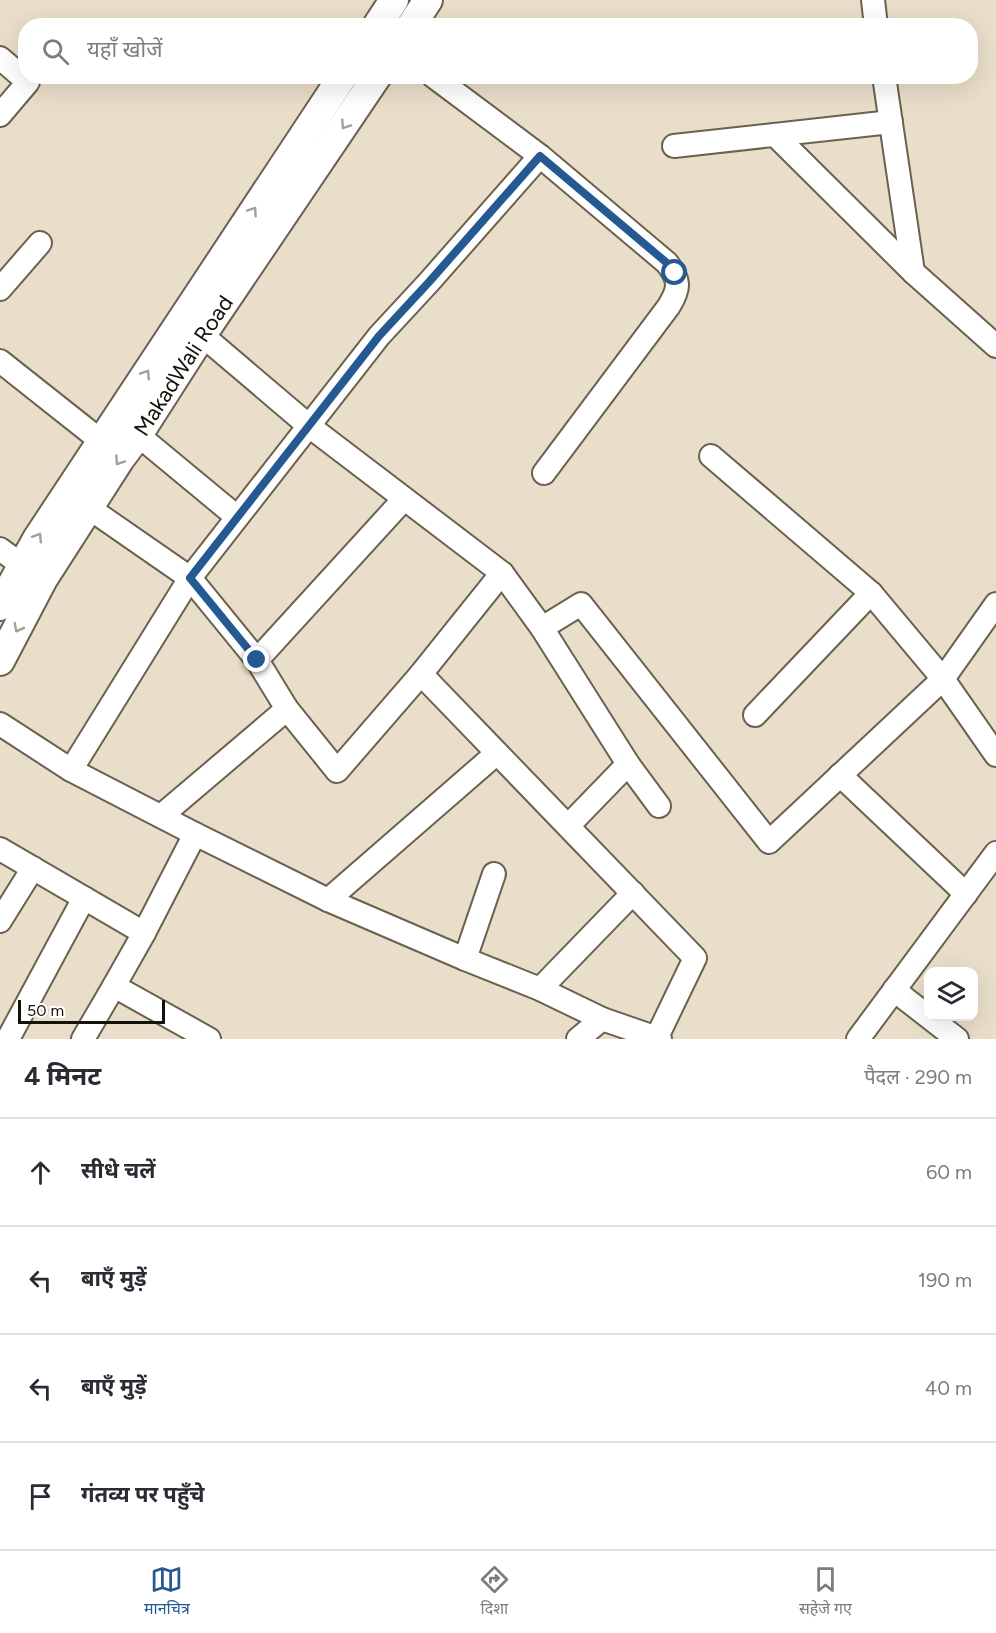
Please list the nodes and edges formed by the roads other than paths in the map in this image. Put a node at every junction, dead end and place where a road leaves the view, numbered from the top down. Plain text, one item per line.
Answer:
1 (394, 0) edge
2 (428, 0) edge
3 (873, 0) edge
4 (382, 18) edge
5 (416, 18) edge
6 (875, 18) edge
7 (0, 58) edge
8 (18, 73) edge
9 (26, 84) edge
10 (338, 84) edge
11 (371, 84) edge
12 (444, 84) edge
13 (885, 84) edge
14 (0, 115) edge
15 (891, 122) junction
16 (775, 135) junction
17 (674, 146) dead end
18 (540, 156) junction
19 (40, 243) dead end
20 (913, 272) junction
21 (0, 289) edge
22 (192, 328) junction
23 (996, 346) edge
24 (0, 361) edge
25 (309, 426) junction
26 (138, 435) junction
27 (101, 441) junction
28 (711, 456) dead end
29 (544, 473) dead end
30 (404, 499) junction
31 (89, 508) junction
32 (237, 517) junction
33 (22, 565) edge
34 (502, 573) junction
35 (190, 578) junction
36 (871, 593) junction
37 (996, 604) edge
38 (0, 606) edge
39 (542, 628) junction
40 (257, 660) junction
41 (0, 661) edge
42 (421, 674) junction
43 (943, 679) junction
44 (287, 709) junction
45 (755, 715) dead end
46 (0, 724) edge
47 (497, 753) junction
48 (996, 755) edge
49 (628, 764) junction
50 (71, 770) junction
51 (840, 775) junction
52 (659, 806) dead end
53 (161, 816) junction
54 (568, 826) junction
55 (195, 834) junction
56 (0, 849) edge
57 (996, 853) edge
58 (33, 868) junction
59 (494, 874) dead end
60 (633, 893) junction
61 (966, 894) junction
62 (84, 898) junction
63 (328, 900) junction
64 (0, 921) edge
65 (144, 933) junction
66 (465, 959) junction
67 (114, 986) junction
68 (540, 989) junction
69 (894, 990) junction
70 (603, 1019) junction
71 (8, 1039) edge
72 (83, 1039) edge
73 (208, 1039) edge
74 (578, 1039) edge
75 (658, 1039) edge
76 (858, 1039) edge
77 (957, 1039) edge

1 - 4 street
2 - 5 street
3 - 6 street
7 - 8 street
9 - 14 street
22 -> 10 street
11 -> 22 street, MakadWali Road
12 - 18 street
13 - 15 street
15 - 16 street
15 - 20 street
16 - 17 street
16 - 20 street
18 - 25 street
18 - 29 street
19 - 21 street
20 - 23 street
22 - 25 street
22 - 26 street, MakadWali Road
27 -> 22 street
24 - 27 street
25 - 30 street
25 - 32 street
26 -> 31 street, MakadWali Road
26 - 32 street
33 -> 27 street
28 - 36 street
30 - 34 street
30 - 40 street
31 - 33 street, MakadWali Road
31 - 35 street
32 - 35 street
33 - 38 street
33 -> 41 street, MakadWali Road
34 - 39 street
34 - 42 street
35 - 40 street
35 - 50 street
36 - 43 street
36 - 45 street
37 - 43 street
39 - 49 street
39 - 51 street
40 - 44 street
42 - 44 street
42 - 47 street
43 - 48 street
43 - 51 street
44 - 53 street
46 - 50 street
47 - 54 street
47 - 63 street
49 - 52 street
49 - 54 street
50 - 53 street
51 - 61 street
53 - 55 street
54 - 60 street
55 - 63 street
55 - 65 street
56 - 58 street
57 - 61 street
58 - 62 street
58 - 64 street
59 - 66 street
60 - 68 street
60 - 75 street
61 - 69 street
62 - 65 street
62 - 71 street
63 - 66 street
65 - 67 street
66 - 68 street
67 - 72 street
67 - 73 street
68 - 70 street
69 - 76 street
69 - 77 street
70 - 74 street
70 - 75 street

